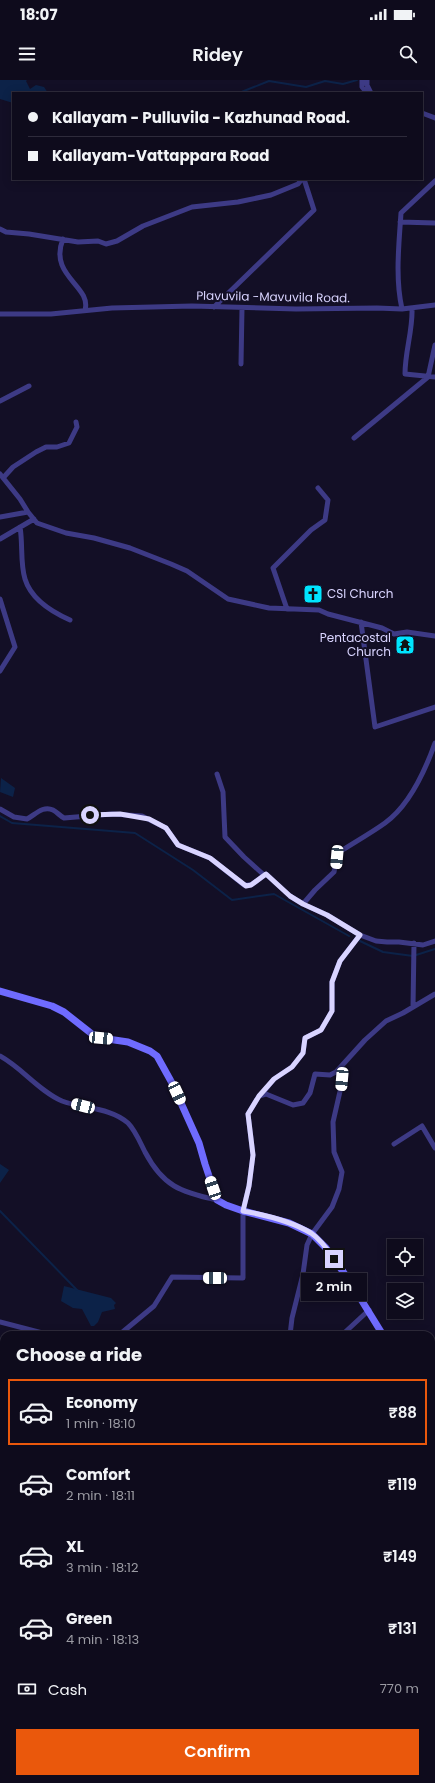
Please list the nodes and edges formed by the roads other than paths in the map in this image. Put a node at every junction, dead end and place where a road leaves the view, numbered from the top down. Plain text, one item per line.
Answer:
1 (362, 80) edge
2 (367, 80) edge
3 (366, 92) edge
4 (370, 92) edge
5 (423, 113) edge
6 (435, 118) edge
7 (302, 180) edge
8 (303, 180) edge
9 (435, 181) edge
10 (400, 222) junction
11 (435, 223) edge
12 (0, 229) edge
13 (63, 239) junction
14 (435, 305) edge
15 (214, 307) junction
16 (242, 308) junction
17 (412, 308) junction
18 (402, 309) junction
19 (85, 310) junction
20 (0, 314) edge
21 (435, 345) edge
22 (241, 364) dead end
23 (428, 377) junction
24 (435, 377) edge
25 (29, 386) dead end
26 (0, 401) edge
27 (76, 422) dead end
28 (354, 438) dead end
29 (1, 476) edge
30 (318, 488) dead end
31 (28, 512) junction
32 (0, 516) edge
33 (34, 519) junction
34 (20, 527) junction
35 (0, 539) edge
36 (0, 599) edge
37 (287, 609) junction
38 (70, 620) dead end
39 (361, 622) junction
40 (435, 636) edge
41 (0, 671) edge
42 (435, 707) edge
43 (435, 743) edge
44 (217, 774) dead end
45 (0, 809) edge
46 (264, 875) junction
47 (303, 904) junction
48 (360, 935) junction
49 (435, 941) edge
50 (414, 943) junction
51 (0, 991) edge
52 (435, 994) edge
53 (414, 1007) junction
54 (0, 1056) edge
55 (340, 1069) junction
56 (260, 1095) junction
57 (394, 1144) dead end
58 (435, 1148) edge
59 (217, 1200) junction
60 (243, 1211) junction
61 (312, 1234) junction
62 (369, 1310) junction
63 (0, 1322) edge
64 (35, 1331) edge
65 (124, 1331) edge
66 (291, 1331) edge
67 (346, 1331) edge
68 (381, 1331) edge

1 - 3 street
2 - 4 street
5 - 6 street
7 - 13 street
8 - 15 street
9 - 10 street
10 - 11 street
10 - 18 street
12 - 13 street
13 - 19 street
14 - 17 street, Plavuvila -Mavuvila Road.
15 - 16 street, Plavuvila -Mavuvila Road.
15 - 19 street, Plavuvila -Mavuvila Road.
16 - 18 street, Plavuvila -Mavuvila Road.
16 - 22 street
17 - 18 street, Plavuvila -Mavuvila Road.
17 - 23 street
19 - 20 street, Plavuvila -Mavuvila Road.
21 - 23 street
23 - 24 street
23 - 28 street
25 - 26 street
27 - 29 street
29 - 31 street
30 - 37 street
31 - 32 street
31 - 33 street
33 - 34 street
33 - 37 street
34 - 35 street
34 - 38 street
36 - 41 street
37 - 39 street
39 - 40 street
39 - 42 street
43 - 47 street
44 - 46 street
45 - 46 street
46 - 47 street
47 - 48 street
48 - 50 street
48 - 56 street
49 - 50 street
50 - 53 street
51 - 59 street
52 - 53 street
53 - 55 street
54 - 59 street
55 - 56 street
55 - 61 street
56 - 60 street
57 - 58 street
59 - 60 street
60 - 61 street
60 - 65 street
61 - 62 street
61 - 66 street
62 - 67 street
62 - 68 street
63 - 64 street

